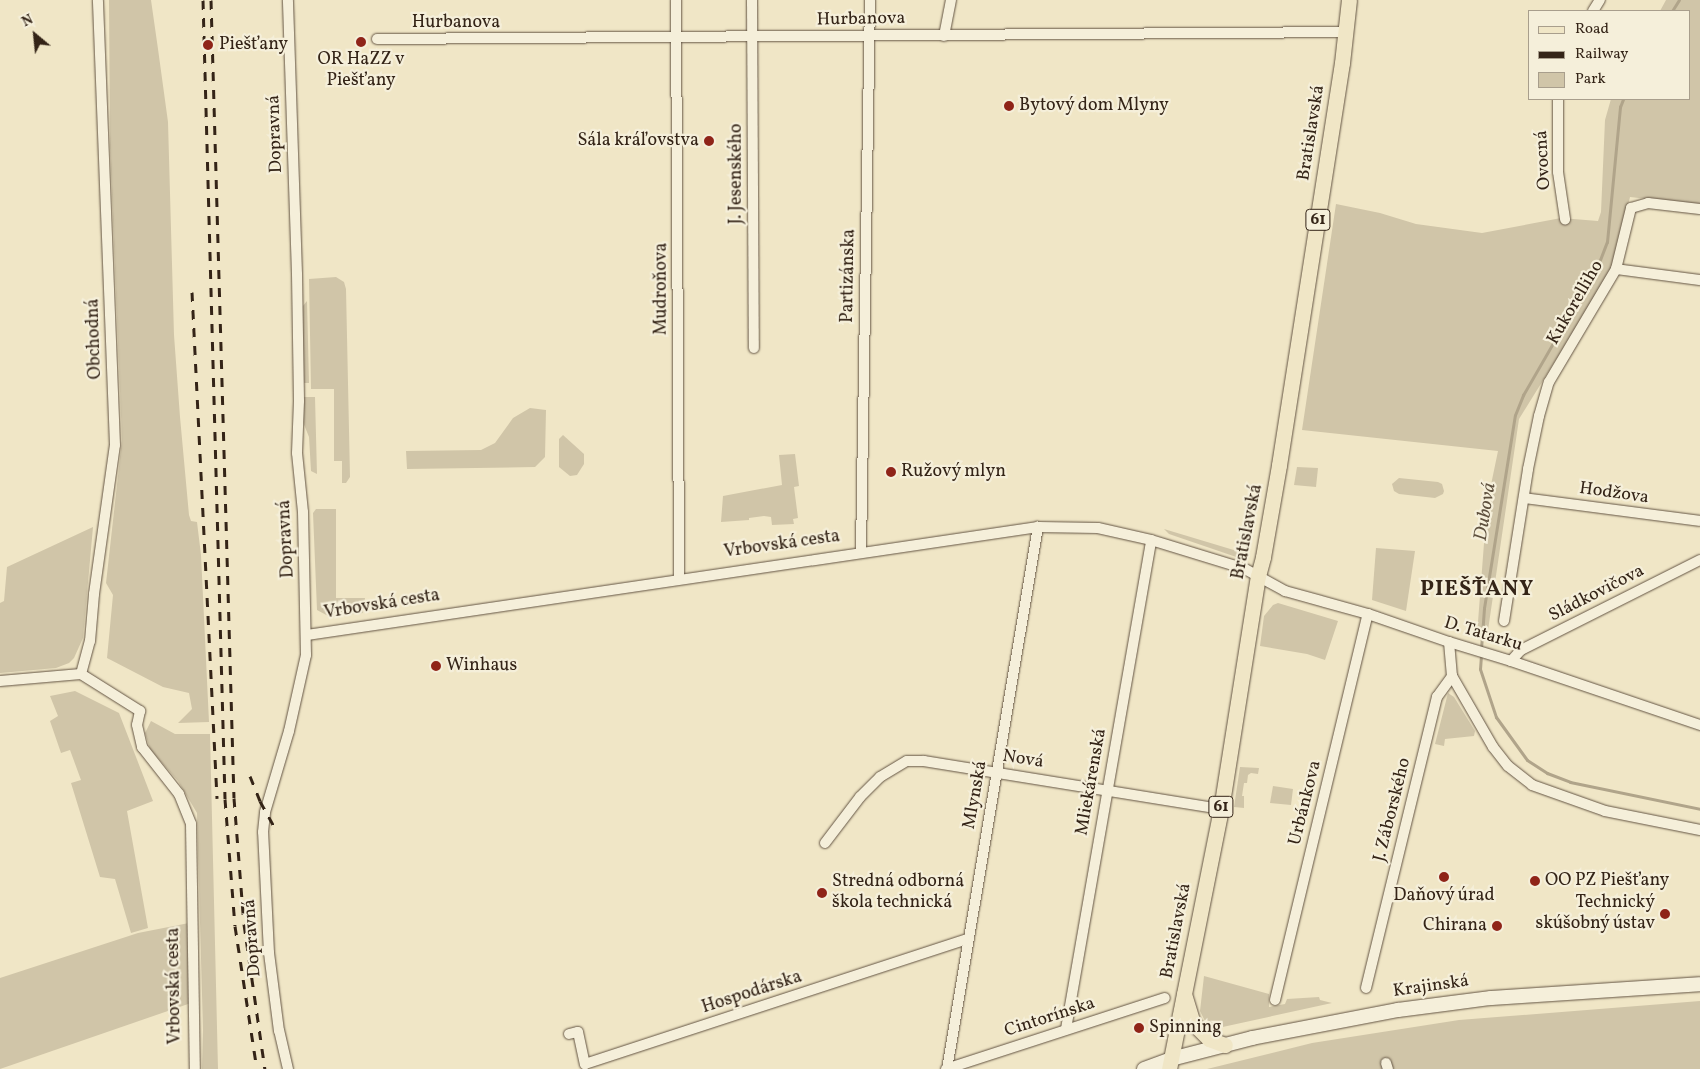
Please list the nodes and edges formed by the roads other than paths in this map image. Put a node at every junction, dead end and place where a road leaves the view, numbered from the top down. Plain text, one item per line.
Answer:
1 (98, 0) edge
2 (288, 0) edge
3 (676, 0) edge
4 (752, 0) edge
5 (870, 0) edge
6 (951, 0) edge
7 (1350, 0) edge
8 (1346, 32) junction
9 (869, 36) junction
10 (944, 36) junction
11 (677, 38) junction
12 (752, 38) junction
13 (377, 39) dead end
14 (1558, 100) edge
15 (1700, 209) edge
16 (1565, 219) dead end
17 (1616, 269) junction
18 (1700, 280) edge
19 (754, 348) dead end
20 (1524, 498) junction
21 (1700, 522) edge
22 (1038, 527) junction
23 (1151, 540) junction
24 (861, 552) junction
25 (1700, 560) edge
26 (1258, 576) junction
27 (679, 578) junction
28 (1368, 614) junction
29 (1504, 620) dead end
30 (307, 635) junction
31 (1449, 642) junction
32 (1506, 659) junction
33 (81, 674) junction
34 (1452, 676) junction
35 (0, 681) edge
36 (1700, 725) edge
37 (996, 772) junction
38 (1107, 790) junction
39 (1221, 809) junction
40 (1700, 830) edge
41 (824, 843) dead end
42 (968, 939) junction
43 (1700, 984) edge
44 (1366, 988) dead end
45 (1184, 992) junction
46 (1165, 998) dead end
47 (1275, 1000) dead end
48 (1066, 1029) junction
49 (569, 1034) dead end
50 (1225, 1045) junction
51 (1170, 1064) edge
52 (194, 1069) edge
53 (288, 1069) edge
54 (946, 1069) edge
55 (1144, 1069) edge

1 - 33 street, Obchodná
2 - 30 street, Dopravná
3 - 11 street, Mudroňova
4 - 12 street, J. Jesenského
5 - 9 street, Partizánska
6 - 10 street
7 - 8 main road, Bratislavská / 61
8 - 10 street, Hurbanova
8 - 26 main road, Bratislavská / 61
9 - 10 street, Hurbanova
9 - 12 street, Hurbanova
9 - 24 street, Partizánska
11 - 12 street, Hurbanova
11 - 13 street, Hurbanova
11 - 27 street, Mudroňova
12 - 19 street, J. Jesenského
14 - 16 street, Ovocná
15 - 17 street, Kukorelliho
17 - 18 street
17 - 20 street, Kukorelliho
20 - 21 street, Hodžova
20 - 29 street
22 - 23 street, Vrbovská cesta
22 - 24 street, Vrbovská cesta
22 - 37 street, Mlynská
23 - 26 street, Vrbovská cesta
23 - 38 street, Mliekárenská
24 - 27 street, Vrbovská cesta
25 - 32 street, Sládkovičova
26 - 28 street, D. Tatarku
26 - 39 main road, Bratislavská / 61
27 - 30 street, Vrbovská cesta
28 - 31 street, D. Tatarku
28 - 47 street, Urbánkova
30 - 53 street, Dopravná
31 - 32 street, D. Tatarku
31 - 34 street
32 - 36 street, D. Tatarku
33 - 35 street
33 - 52 street, Vrbovská cesta
34 - 40 street
34 - 44 street, J. Záborského
37 - 38 street, Nová
37 - 41 street, Nová
37 - 42 street, Mlynská
38 - 39 street, Nová
38 - 48 street, Mliekárenská
39 - 45 main road, Bratislavská / 61
42 - 49 street, Hospodárska
42 - 54 street, Mlynská
43 - 50 main road, Krajinská
45 - 50 main road
45 - 51 main road, Bratislavská / 61
46 - 48 street, Cintorínska
48 - 54 street, Cintorínska
50 - 51 main road, Krajinská
51 - 55 main road

